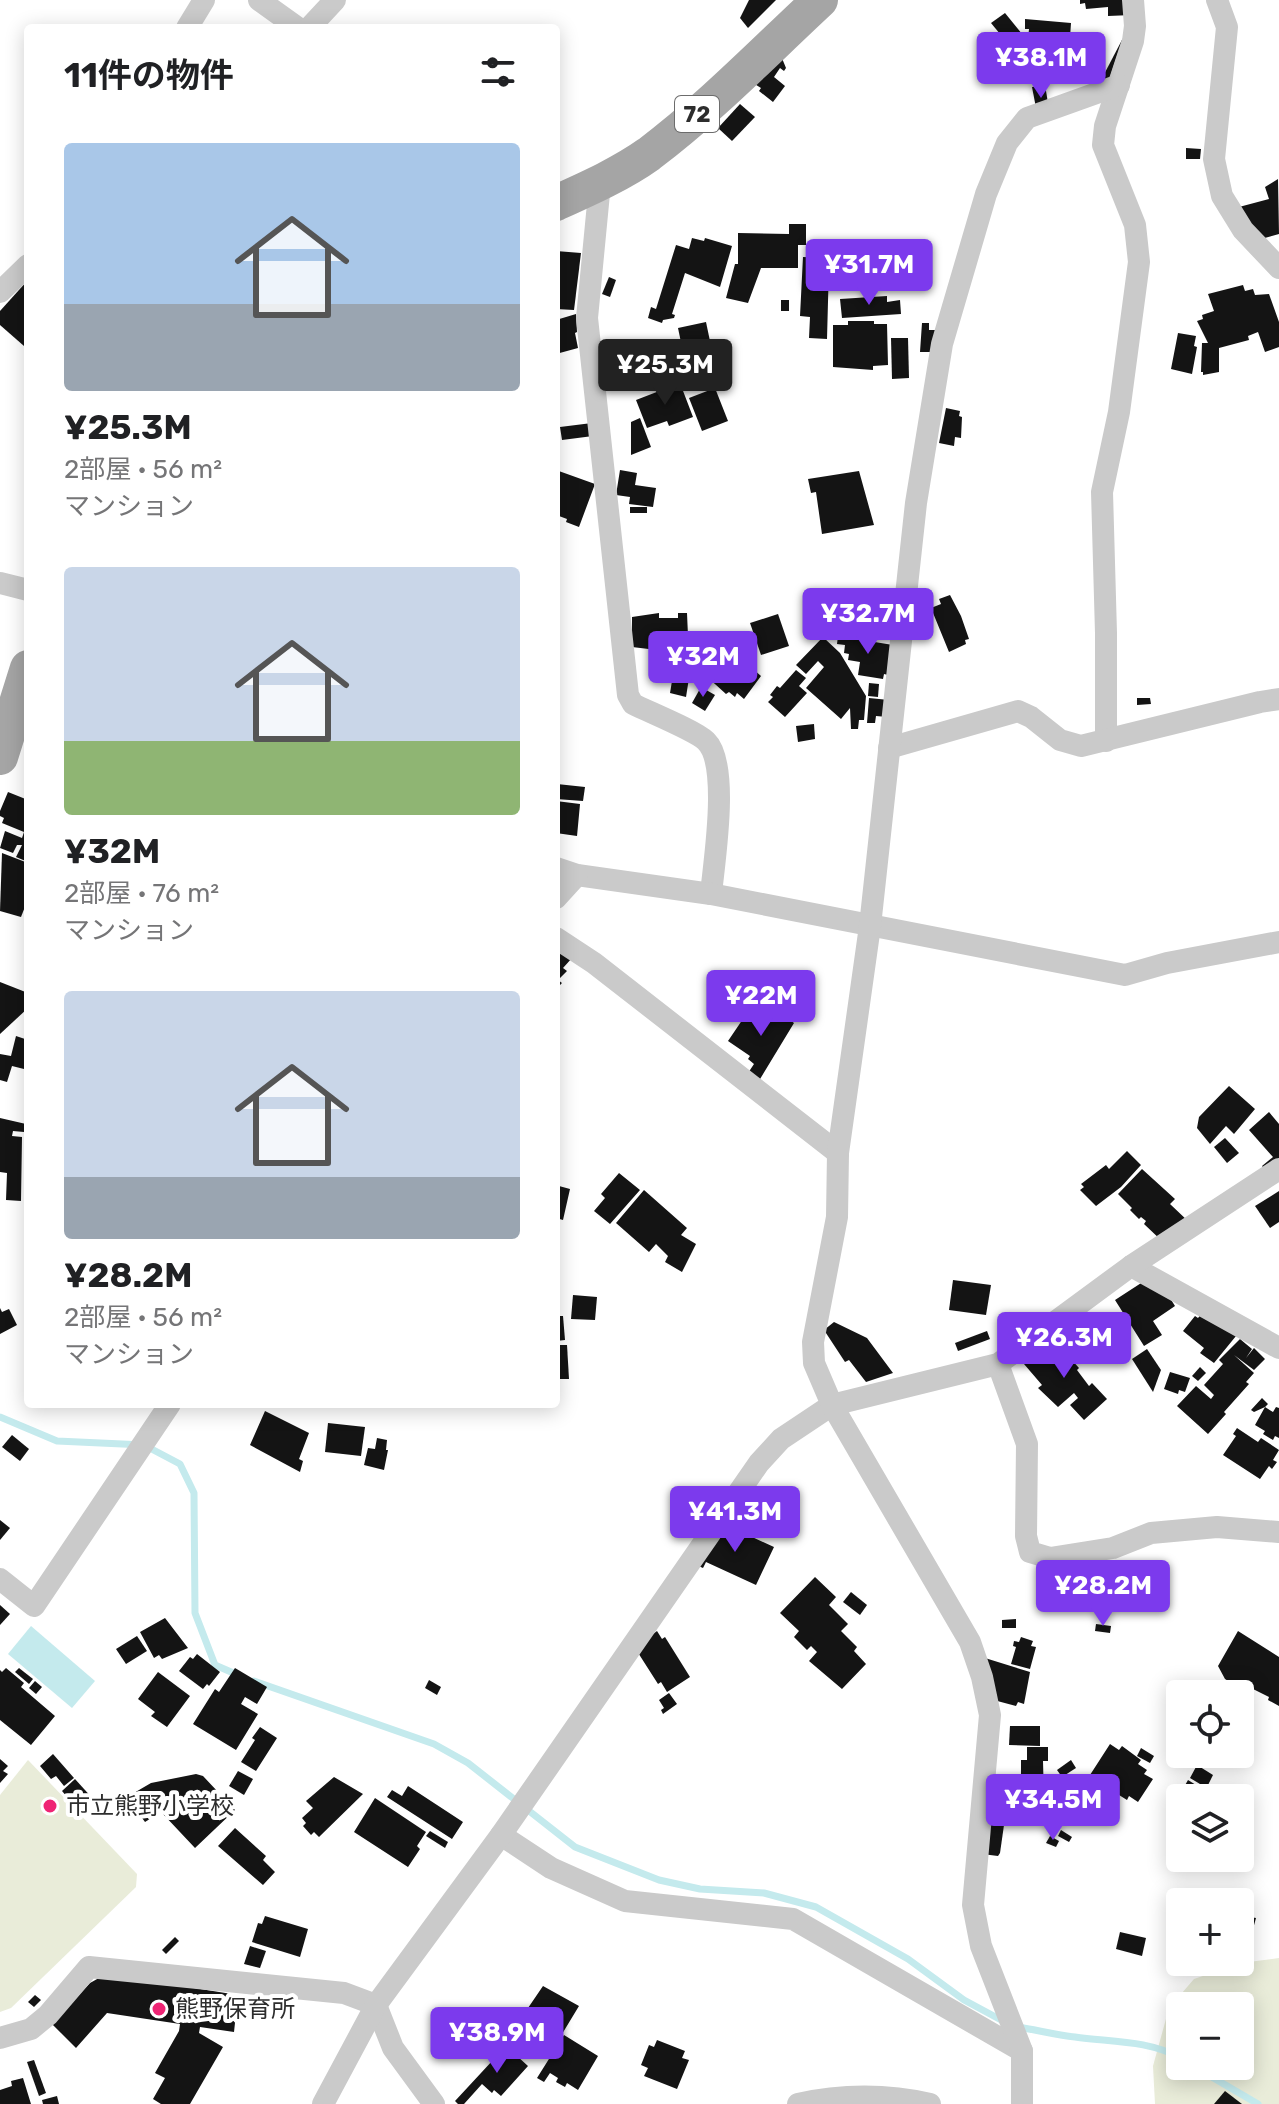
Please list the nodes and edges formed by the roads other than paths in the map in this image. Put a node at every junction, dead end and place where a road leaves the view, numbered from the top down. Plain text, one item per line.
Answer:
1 (204, 0) edge
2 (259, 0) edge
3 (335, 0) edge
4 (820, 0) edge
5 (1133, 0) edge
6 (1217, 0) edge
7 (189, 24) edge
8 (292, 24) edge
9 (313, 24) edge
10 (1119, 85) junction
11 (600, 183) junction
12 (560, 201) edge
13 (1279, 268) edge
14 (24, 269) edge
15 (0, 292) edge
16 (0, 583) edge
17 (24, 589) edge
18 (24, 682) edge
19 (1279, 699) edge
20 (13, 721) edge
21 (1106, 741) junction
22 (889, 748) junction
23 (0, 757) edge
24 (567, 872) edge
25 (711, 894) junction
26 (870, 926) junction
27 (560, 941) edge
28 (1279, 942) edge
29 (838, 1153) junction
30 (1279, 1169) edge
31 (1131, 1266) junction
32 (1279, 1348) edge
33 (998, 1364) junction
34 (832, 1405) junction
35 (167, 1408) edge
36 (1279, 1532) edge
37 (0, 1579) edge
38 (501, 1835) junction
39 (376, 2005) junction
40 (0, 2038) edge
41 (1022, 2051) junction
42 (323, 2104) edge
43 (434, 2104) edge
44 (798, 2104) edge
45 (930, 2104) edge
46 (1022, 2104) edge

1 - 7 street
2 - 8 street
3 - 9 street
4 - 11 main road, 72
5 - 10 street
6 - 13 street
10 - 21 street
10 - 22 street
11 - 12 main road, 72
11 - 25 street
14 - 15 street
16 - 17 street
18 - 20 main road
19 - 21 street
20 - 23 main road
21 - 22 street
22 - 26 street
24 - 25 street
25 - 26 street
26 - 28 street
26 - 29 street
27 - 29 street
29 - 34 street
30 - 31 street
31 - 32 street
31 - 33 street
33 - 34 street
33 - 36 street
34 - 38 street
34 - 41 street
35 - 37 street
38 - 39 street
38 - 41 street
39 - 40 street
39 - 42 street
39 - 43 street
41 - 46 street
44 - 45 street

